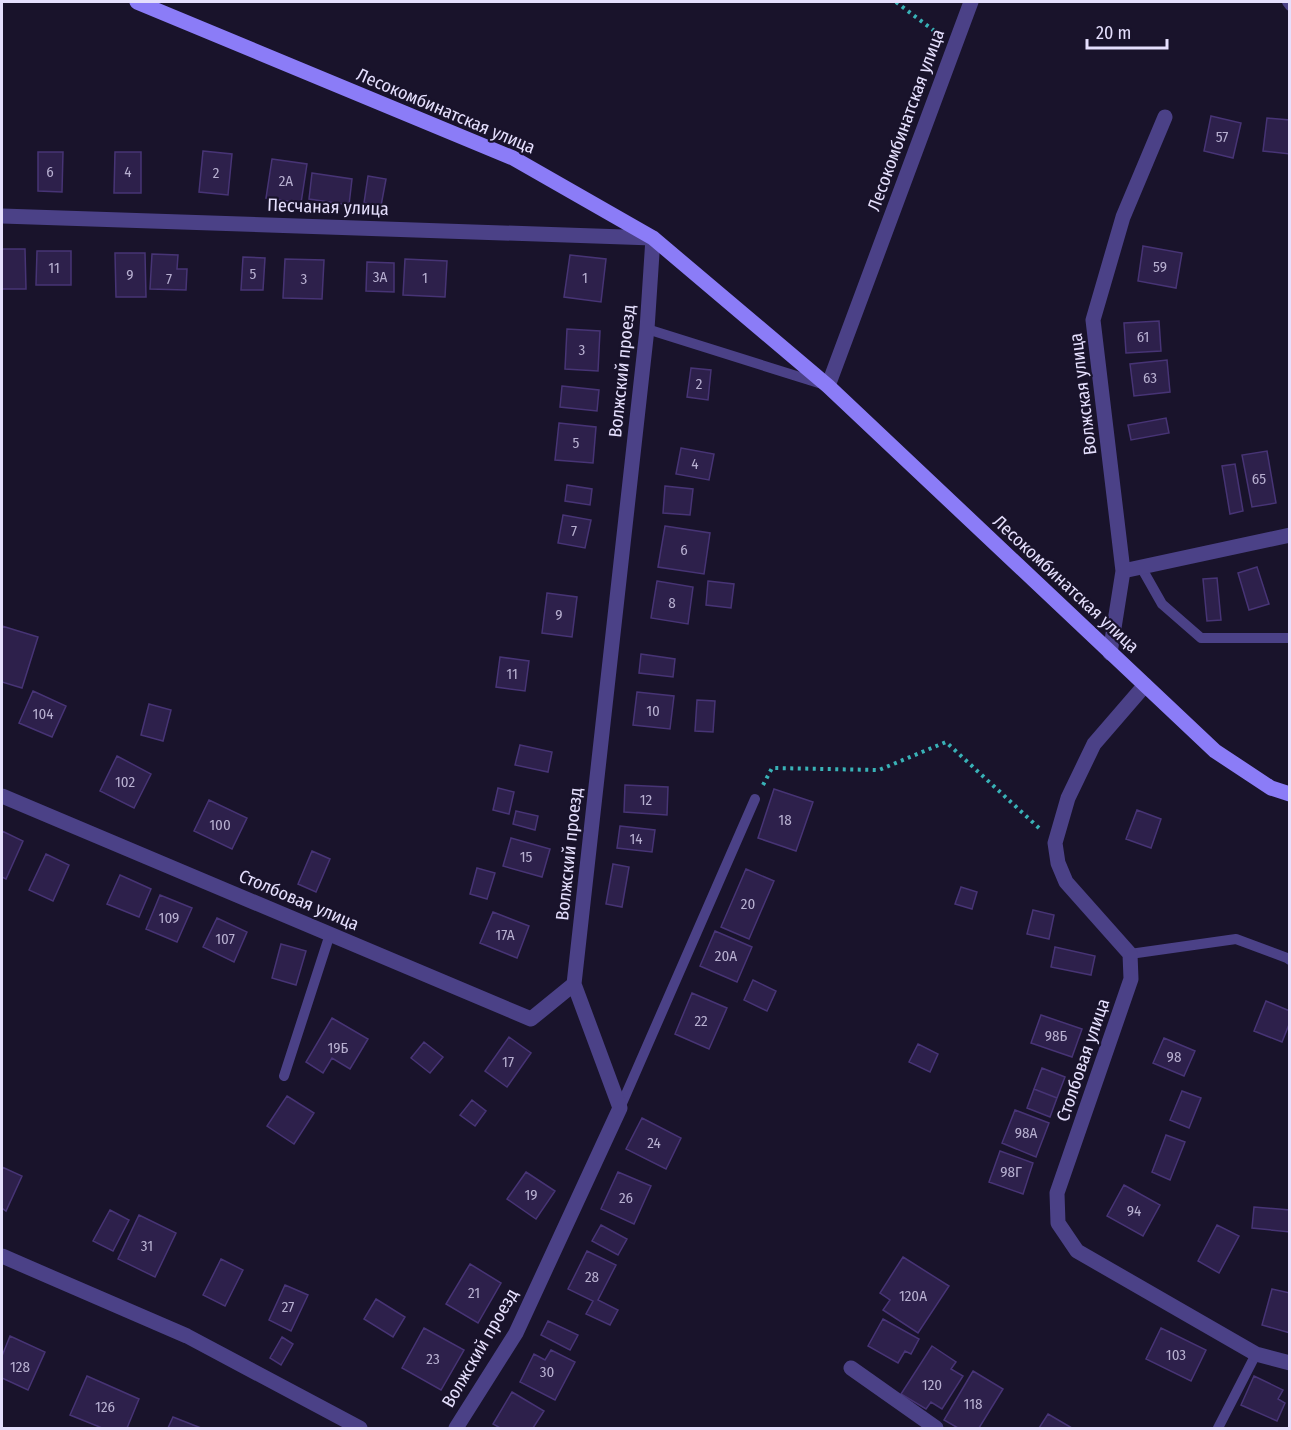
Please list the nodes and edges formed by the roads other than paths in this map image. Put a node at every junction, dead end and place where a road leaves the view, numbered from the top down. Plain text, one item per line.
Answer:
1 (137, 2) edge
2 (971, 2) edge
3 (1287, 2) edge
4 (1290, 6) edge
5 (1165, 117) dead end
6 (2, 216) edge
7 (653, 238) junction
8 (647, 328) junction
9 (828, 386) junction
10 (1290, 535) edge
11 (1141, 567) junction
12 (1123, 571) junction
13 (1290, 638) edge
14 (1110, 653) junction
15 (1145, 686) junction
16 (1290, 794) edge
17 (2, 796) edge
18 (755, 799) road end
19 (330, 934) junction
20 (1130, 954) junction
21 (1290, 960) edge
22 (574, 984) junction
23 (284, 1076) dead end
24 (620, 1108) junction
25 (2, 1256) edge
26 (1256, 1354) junction
27 (1290, 1363) edge
28 (851, 1368) dead end
29 (360, 1428) edge
30 (456, 1428) edge
31 (936, 1428) edge
32 (1218, 1428) edge

1 - 7 street, Лесокомбинатская улица
2 - 9 street, Лесокомбинатская улица
3 - 4 lane
5 - 12 street, Волжская улица
6 - 7 street, Песчаная улица
7 - 8 street, Волжский проезд
7 - 9 street, Лесокомбинатская улица
8 - 9 lane
8 - 22 street, Волжский проезд
9 - 14 street, Лесокомбинатская улица
10 - 11 street
11 - 12 street
11 - 13 lane
12 - 14 street, Волжская улица
14 - 15 street, Лесокомбинатская улица
15 - 16 street, Лесокомбинатская улица
15 - 20 street
17 - 19 street, Столбовая улица
18 - 24 lane
19 - 22 street, Столбовая улица
19 - 23 lane
20 - 21 lane
20 - 26 street, Столбовая улица
22 - 24 street, Волжский проезд
24 - 30 street, Волжский проезд
25 - 29 street
26 - 27 street, Столбовая улица
26 - 32 lane
28 - 31 street

